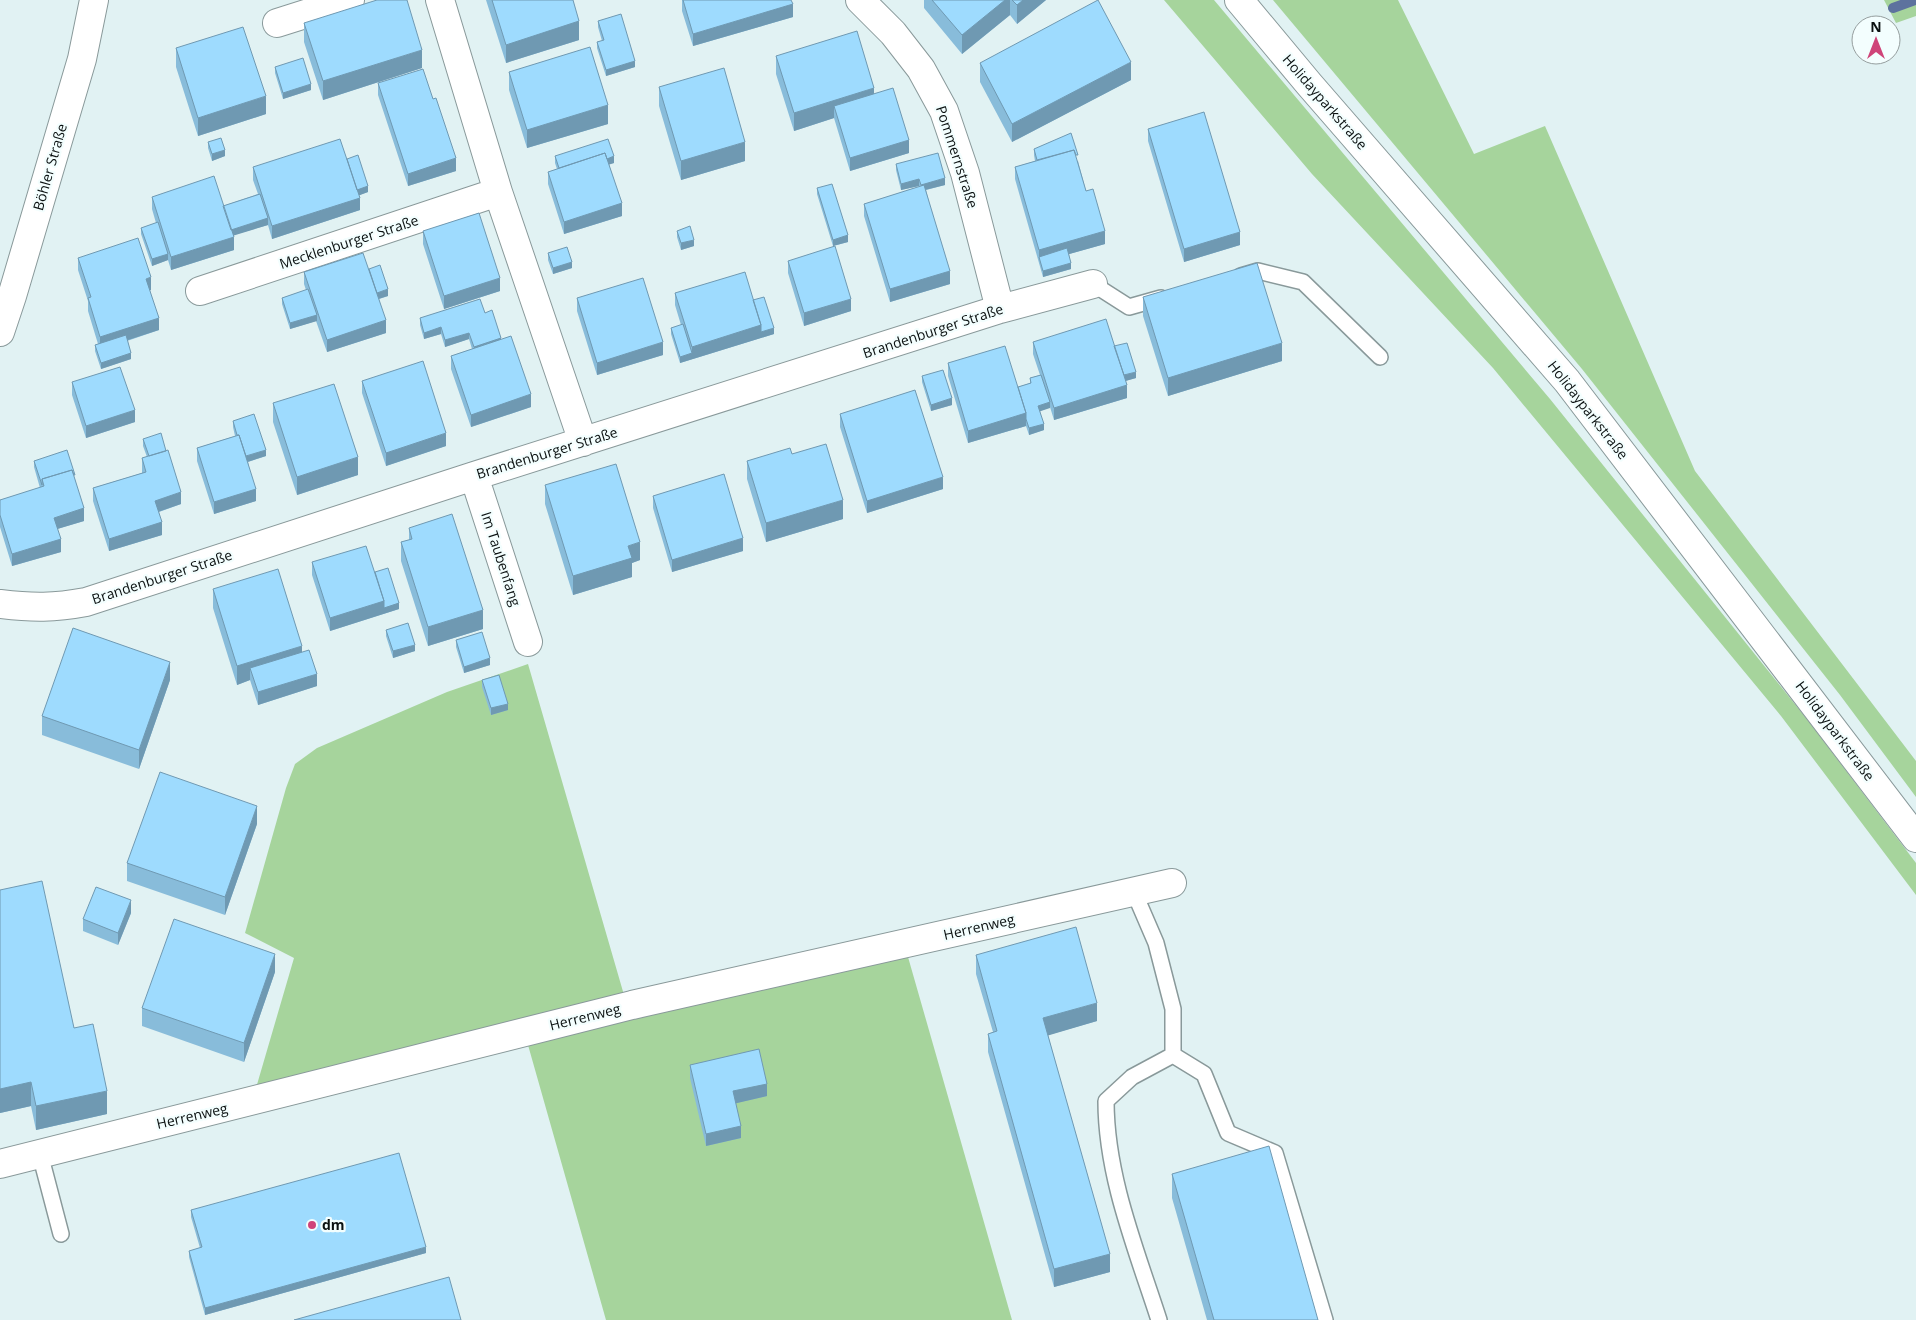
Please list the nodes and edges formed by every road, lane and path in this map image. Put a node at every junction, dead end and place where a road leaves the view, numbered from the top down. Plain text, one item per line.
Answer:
1 (94, 0) edge
2 (350, 0) edge
3 (440, 0) edge
4 (860, 0) edge
5 (1239, 0) edge
6 (277, 23) dead end
7 (498, 192) junction
8 (1230, 279) edge
9 (1093, 284) joint
10 (200, 291) dead end
11 (1175, 294) edge
12 (1000, 309) junction
13 (0, 332) edge
14 (1380, 357) dead end
15 (583, 442) junction
16 (474, 476) junction
17 (0, 604) edge
18 (528, 642) dead end
19 (1916, 838) edge
20 (1172, 883) dead end
21 (1134, 892) junction
22 (1173, 1055) junction
23 (40, 1154) junction
24 (0, 1164) edge
25 (61, 1234) dead end
26 (1159, 1320) edge
27 (1326, 1320) edge

1 - 13 street, Böhler Straße
2 - 6 street
3 - 7 street
4 - 12 street, Pommernstraße
5 - 19 street, Holidayparkstraße
7 - 10 street, Mecklenburger Straße
7 - 15 street
8 - 14 lane
9 - 11 lane
9 - 12 street, Brandenburger Straße
12 - 15 street, Brandenburger Straße
15 - 16 street, Brandenburger Straße
16 - 17 street, Brandenburger Straße
16 - 18 street, Im Taubenfang
20 - 21 street, Herrenweg
21 - 22 lane
21 - 23 street, Herrenweg
22 - 26 lane
22 - 27 lane
23 - 24 street, Herrenweg
23 - 25 lane

